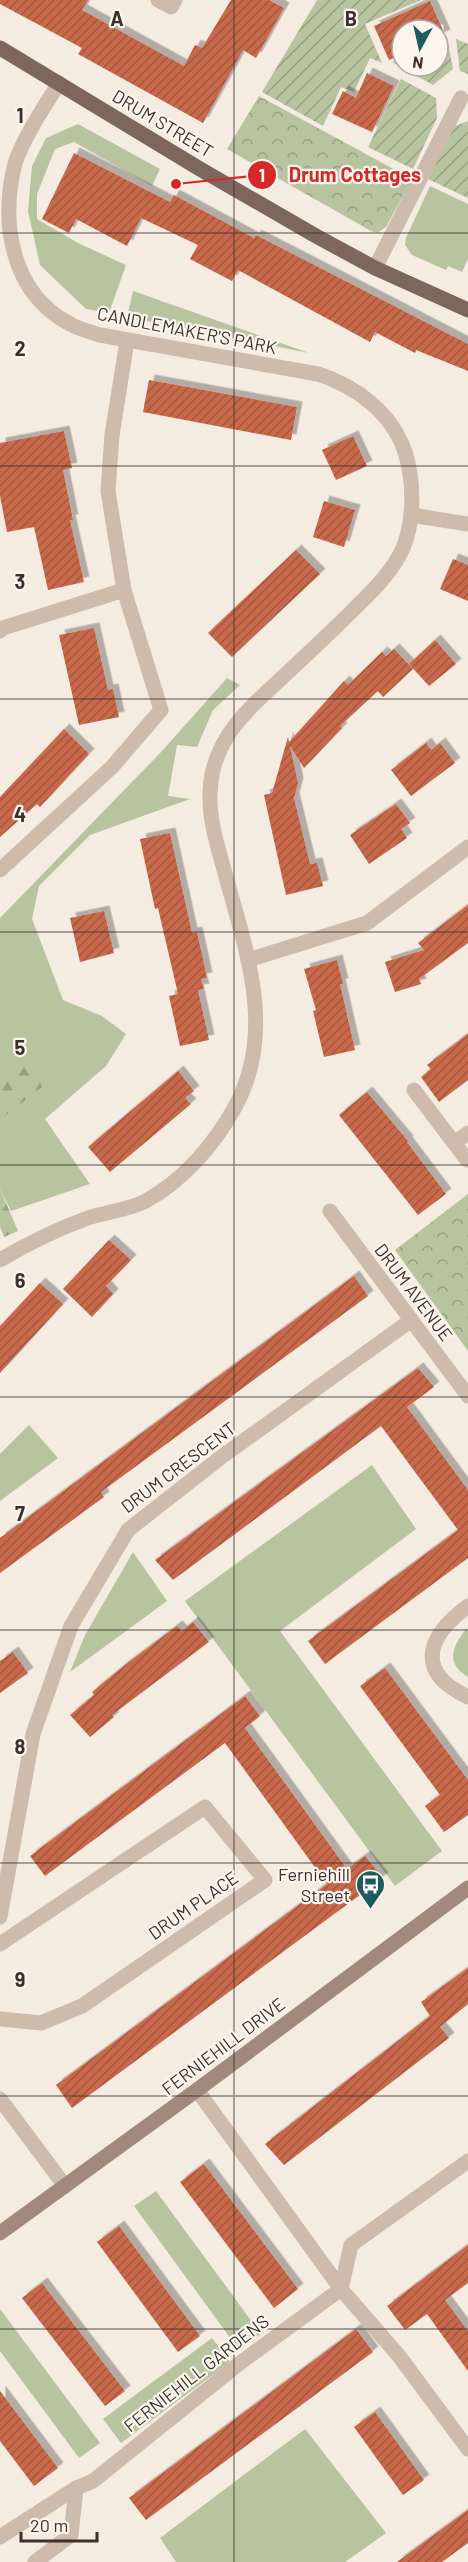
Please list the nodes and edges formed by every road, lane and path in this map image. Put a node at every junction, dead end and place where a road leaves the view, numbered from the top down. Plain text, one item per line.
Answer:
1 (158, 0) edge
2 (175, 0) edge
3 (0, 48) edge
4 (59, 83) junction
5 (461, 98) dead end
6 (375, 268) junction
7 (468, 310) edge
8 (127, 341) junction
9 (411, 515) junction
10 (468, 524) edge
11 (124, 590) junction
12 (0, 631) edge
13 (468, 847) edge
14 (0, 870) edge
15 (248, 960) junction
16 (414, 1090) dead end
17 (468, 1133) edge
18 (454, 1143) junction
19 (467, 1160) edge
20 (330, 1210) dead end
21 (0, 1260) edge
22 (410, 1321) junction
23 (468, 1396) edge
24 (468, 1606) edge
25 (468, 1697) edge
26 (468, 1888) edge
27 (0, 1917) edge
28 (0, 1944) edge
29 (0, 2019) edge
30 (197, 2090) junction
31 (0, 2099) edge
32 (468, 2161) edge
33 (65, 2186) junction
34 (0, 2232) edge
35 (341, 2289) junction
36 (468, 2449) edge
37 (76, 2488) junction
38 (0, 2537) edge
39 (35, 2562) edge

1 - 2 street
3 - 4 main road, DRUM STREET
4 - 6 main road, DRUM STREET
4 - 8 street, CANDLEMAKER'S PARK
5 - 6 street
6 - 7 main road, DRUM STREET
8 - 9 street, CANDLEMAKER'S PARK
8 - 11 street
9 - 10 street
9 - 15 street, CANDLEMAKER'S PARK
11 - 12 street
11 - 14 street
13 - 15 street
15 - 21 street, CANDLEMAKER'S PARK
16 - 18 street
17 - 18 street
18 - 19 street
20 - 22 street, DRUM AVENUE
22 - 23 street, DRUM AVENUE
22 - 27 street, DRUM CRESCENT
24 - 25 street
26 - 30 main road, FERNIEHILL DRIVE
28 - 29 street, DRUM PLACE
30 - 33 main road, FERNIEHILL DRIVE
30 - 35 street
31 - 33 street
32 - 35 street
33 - 34 main road, FERNIEHILL DRIVE
35 - 36 street
35 - 37 street, FERNIEHILL GARDENS
37 - 38 street, FERNIEHILL GARDENS
37 - 39 street

